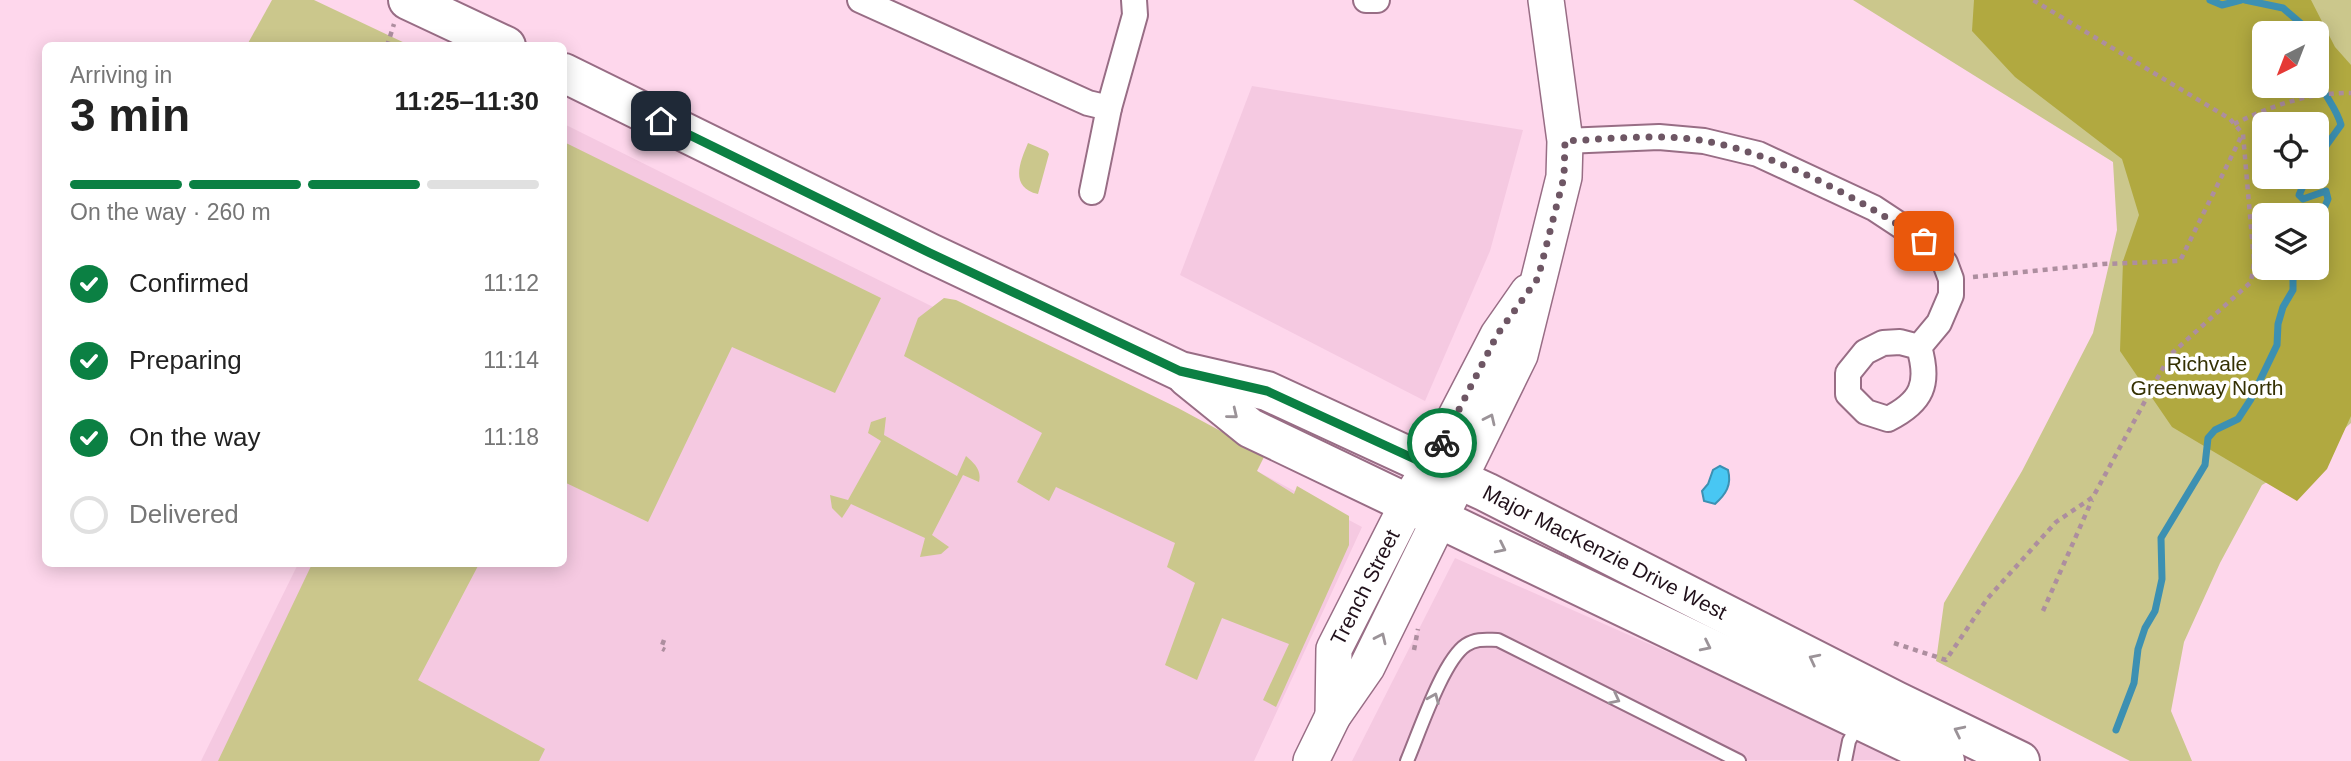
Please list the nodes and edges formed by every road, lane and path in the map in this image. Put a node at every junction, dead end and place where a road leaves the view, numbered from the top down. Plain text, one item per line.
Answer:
1 (408, 0) edge
2 (860, 0) edge
3 (1134, 0) edge
4 (1366, 0) edge
5 (1377, 0) edge
6 (1546, 0) edge
7 (2034, 0) edge
8 (497, 42) edge
9 (567, 74) edge
10 (2351, 93) edge
11 (1109, 108) junction
12 (2234, 124) junction
13 (2243, 134) junction
14 (1565, 141) junction
15 (1092, 192) dead end
16 (1951, 279) junction
17 (1919, 347) dead end
18 (1180, 371) junction
19 (1445, 473) junction
20 (2093, 497) junction
21 (1424, 511) junction
22 (2043, 611) dead end
23 (664, 640) dead end
24 (1894, 643) dead end
25 (665, 650) dead end
26 (1867, 705) junction
27 (1311, 761) edge
28 (1407, 761) edge
29 (1739, 761) edge
30 (1845, 761) edge
31 (1934, 761) edge
32 (2020, 761) edge

1 - 8 main road
2 - 11 street
3 - 11 street
4 - 5 street
6 - 14 street
7 - 12 path
9 - 18 main road, Major MacKenzie Drive West
10 - 12 path
11 - 15 street
12 - 13 path
13 - 16 path
13 - 20 path
14 - 16 street
14 - 19 street, Trench Street
16 - 17 street
18 - 19 main road, Major MacKenzie Drive West
18 -> 21 main road, Major MacKenzie Drive West
19 - 21 street, Trench Street
26 -> 19 main road, Major MacKenzie Drive West
20 - 22 path
20 - 24 path
21 -> 26 main road, Major MacKenzie Drive West
21 - 27 street, Trench Street
23 - 25 path
26 - 30 lane
26 - 31 main road, Major MacKenzie Drive West
32 -> 26 main road, Major MacKenzie Drive West
28 -> 29 lane

